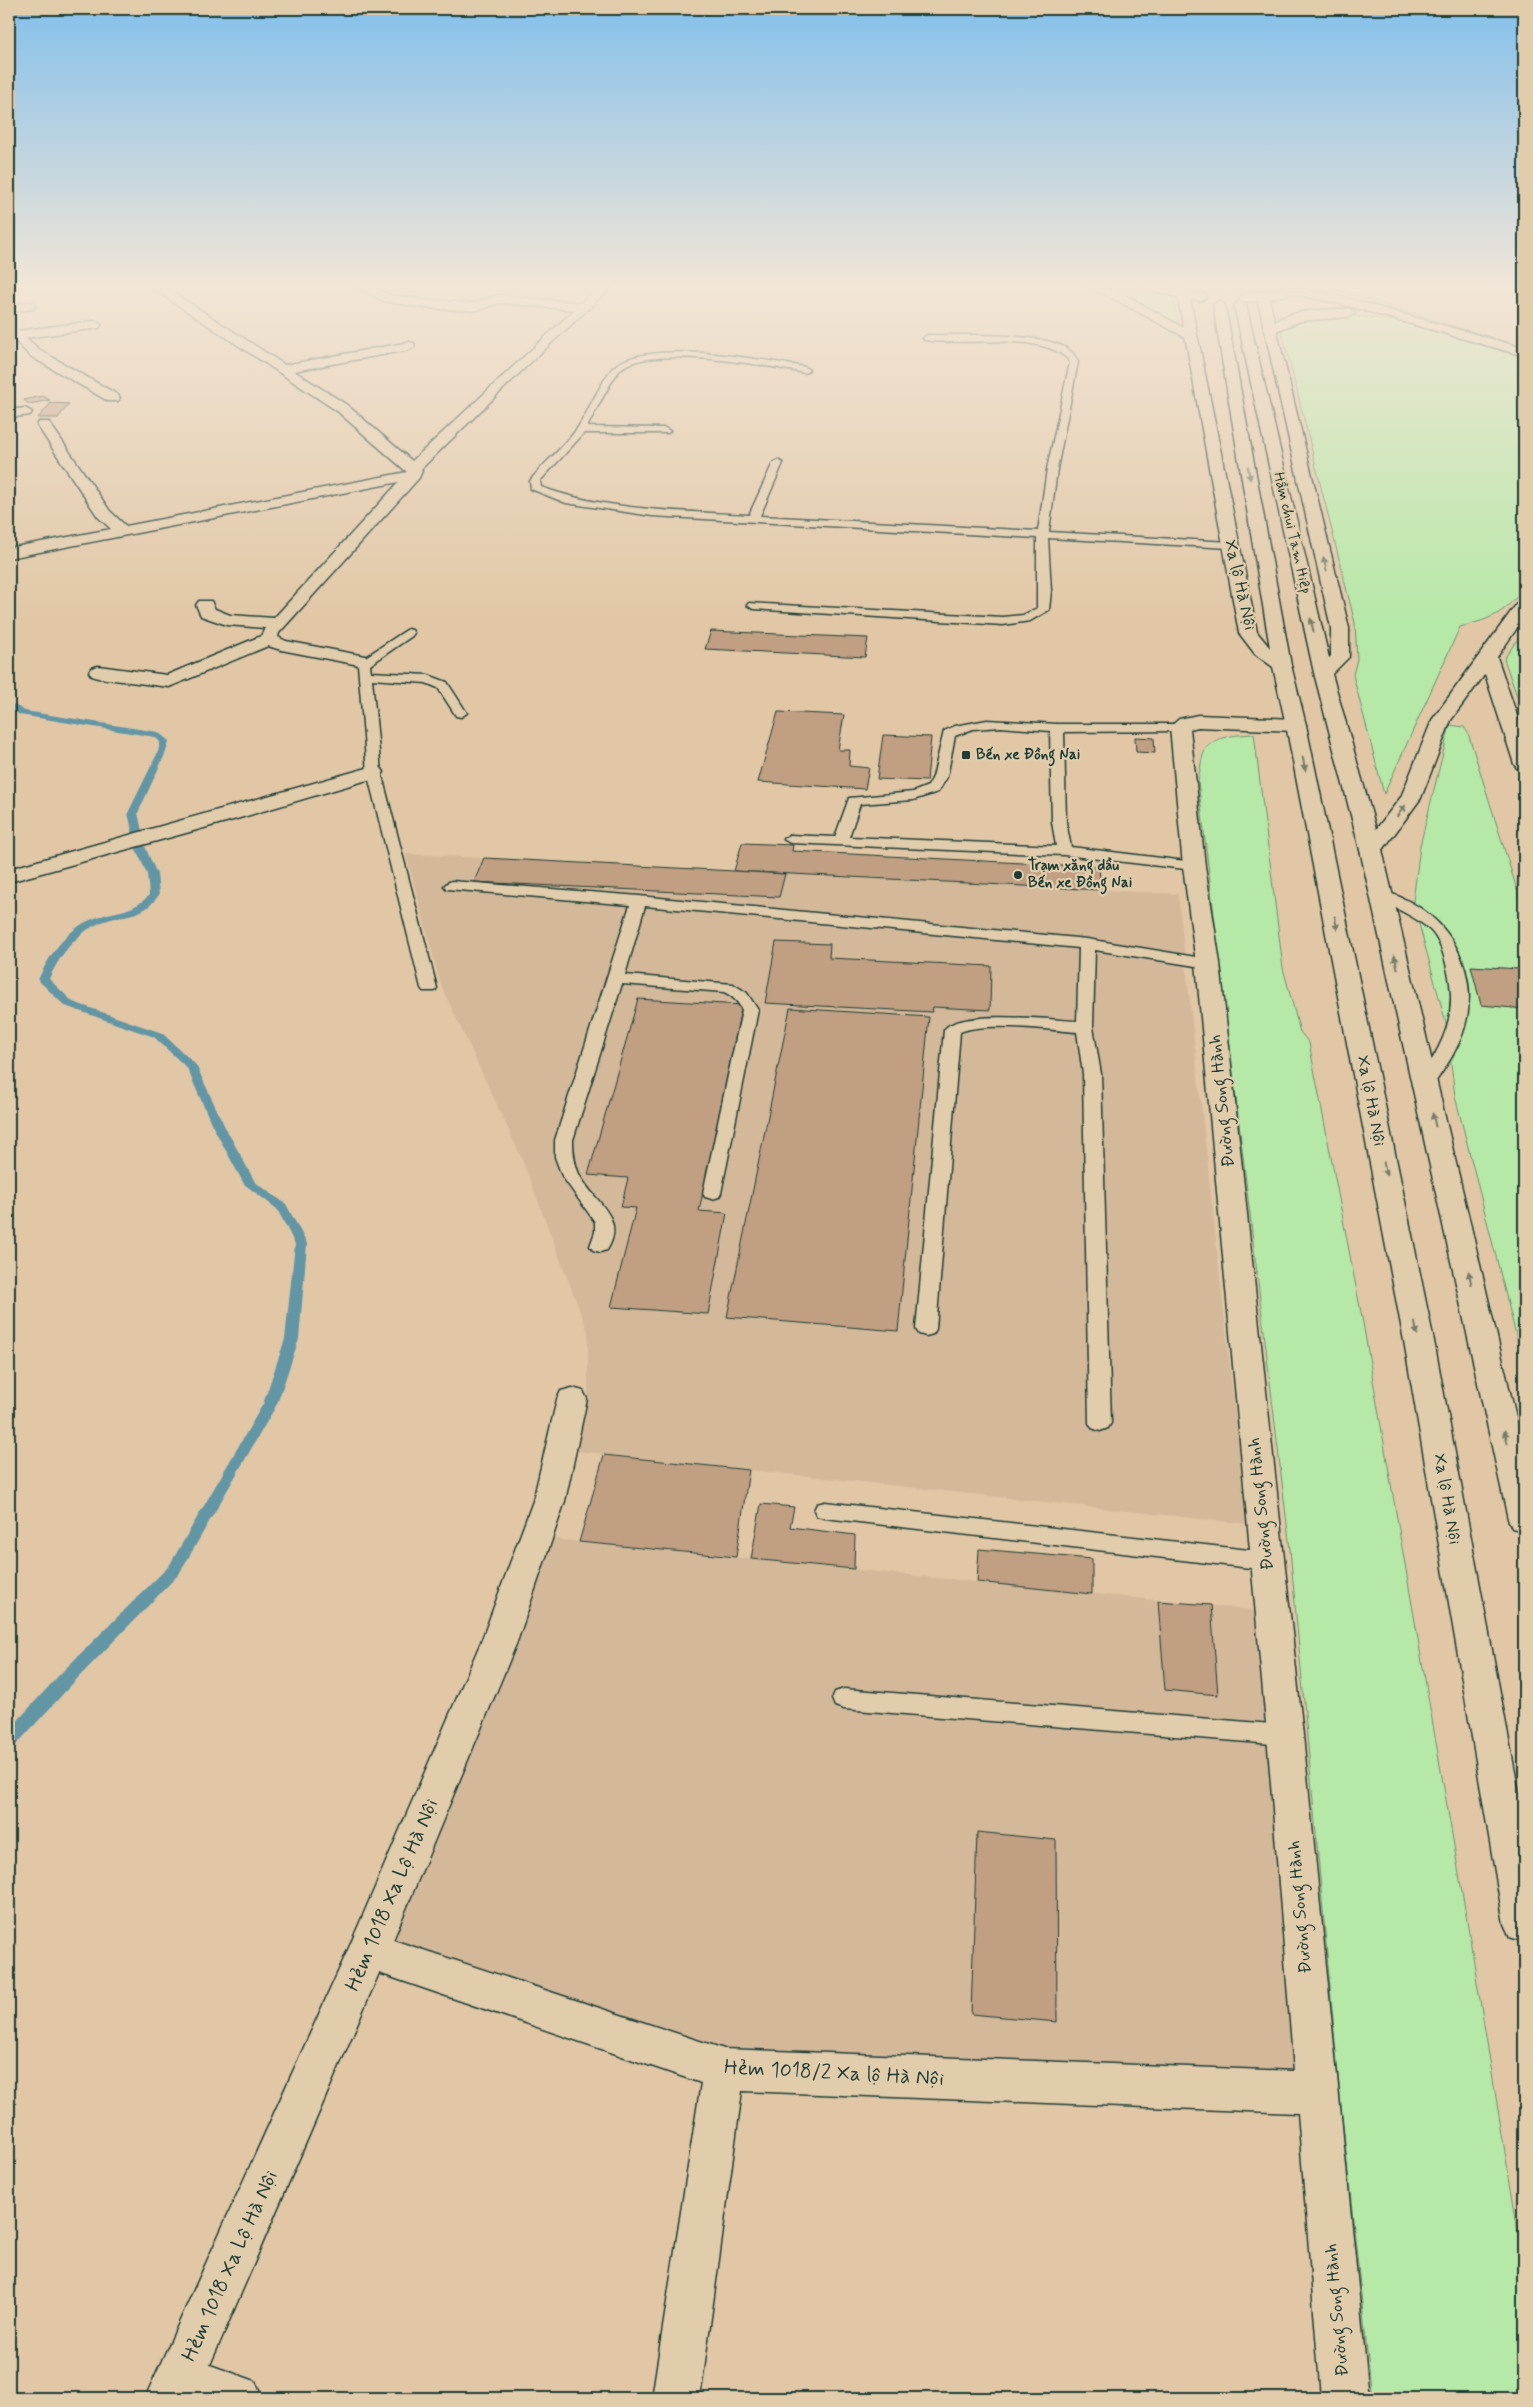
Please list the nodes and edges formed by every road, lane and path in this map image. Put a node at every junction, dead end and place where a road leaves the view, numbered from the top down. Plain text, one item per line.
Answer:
1 (111, 396) edge
2 (324, 396) edge
3 (491, 396) edge
4 (601, 396) edge
5 (1067, 396) edge
6 (1202, 396) edge
7 (1235, 396) edge
8 (1261, 396) edge
9 (1287, 396) edge
10 (114, 398) dead end
11 (25, 412) dead end
12 (9, 414) edge
13 (44, 425) dead end
14 (581, 430) junction
15 (665, 431) dead end
16 (778, 462) dead end
17 (413, 472) junction
18 (753, 519) junction
19 (123, 531) junction
20 (1043, 536) junction
21 (1230, 545) junction
22 (9, 553) edge
23 (204, 604) dead end
24 (753, 605) dead end
25 (1524, 606) edge
26 (279, 624) junction
27 (408, 633) dead end
28 (269, 639) junction
29 (1488, 657) junction
30 (1282, 665) junction
31 (363, 666) junction
32 (98, 672) dead end
33 (1323, 673) junction
34 (461, 713) dead end
35 (1296, 725) junction
36 (1057, 728) junction
37 (1180, 728) junction
38 (1524, 764) edge
39 (374, 772) junction
40 (790, 839) dead end
41 (841, 841) junction
42 (1371, 850) junction
43 (1064, 851) junction
44 (1194, 866) junction
45 (9, 876) edge
46 (452, 886) dead end
47 (1382, 896) junction
48 (639, 901) junction
49 (1087, 944) junction
50 (1208, 962) junction
51 (616, 979) junction
52 (429, 988) dead end
53 (1085, 1027) junction
54 (1426, 1083) junction
55 (712, 1193) dead end
56 (600, 1246) dead end
57 (926, 1329) dead end
58 (572, 1399) dead end
59 (1100, 1422) dead end
60 (825, 1510) dead end
61 (1524, 1519) edge
62 (1267, 1561) junction
63 (844, 1699) dead end
64 (1285, 1734) junction
65 (1524, 1924) edge
66 (368, 1951) junction
67 (724, 2070) junction
68 (1317, 2093) junction
69 (175, 2389) edge
70 (238, 2398) edge
71 (676, 2398) edge
72 (1345, 2398) edge

1 - 10 main road
2 - 17 main road
3 - 17 main road
4 - 14 lane
5 - 20 lane
6 - 21 main road, Xa lộ Hà Nội
7 -> 30 main road, Hầm chui Tam Hiệp
33 -> 8 main road, Hầm chui Tam Hiệp
33 -> 9 main road
11 - 12 main road
13 - 19 main road
14 - 15 lane
14 - 18 lane
16 - 18 lane
17 - 19 main road
17 - 26 main road
18 - 20 lane
19 - 22 main road
20 - 21 lane
20 - 24 lane
21 - 30 main road, Xa lộ Hà Nội
23 - 26 main road
25 - 29 main road
26 - 28 main road
27 - 31 lane
28 - 31 main road
28 - 32 main road
29 - 38 main road
42 -> 29 main road
30 - 35 main road, Xa lộ Hà Nội
31 - 34 lane
31 - 39 lane
33 - 42 main road
35 - 37 main road
35 -> 65 main road, Xa lộ Hà Nội
36 - 37 lane
36 - 41 lane
36 - 43 lane
37 - 44 main road, Đường Song Hành
39 - 45 main road
39 - 52 lane
40 - 41 lane
41 - 43 lane
42 - 47 main road
43 - 44 lane
44 - 50 main road, Đường Song Hành
46 - 48 lane
54 -> 47 main road
47 - 54 lane
48 - 49 lane
48 - 51 lane
49 - 50 lane
49 - 53 lane
50 - 62 main road, Đường Song Hành
51 - 55 lane
51 - 56 lane
53 - 57 lane
53 - 59 lane
61 -> 54 main road
58 - 66 main road, Hẻm 1018 Xa Lộ Hà Nội
60 - 62 lane
62 - 64 main road, Đường Song Hành
63 - 64 lane
64 - 68 main road, Đường Song Hành
66 - 67 main road, Hẻm 1018/2 Xa lộ Hà Nội
66 - 69 main road, Hẻm 1018 Xa Lộ Hà Nội
67 - 68 main road, Hẻm 1018/2 Xa lộ Hà Nội
67 - 71 main road
68 - 72 main road, Đường Song Hành
69 - 70 main road, Hẻm 1018 Xa Lộ Hà Nội

